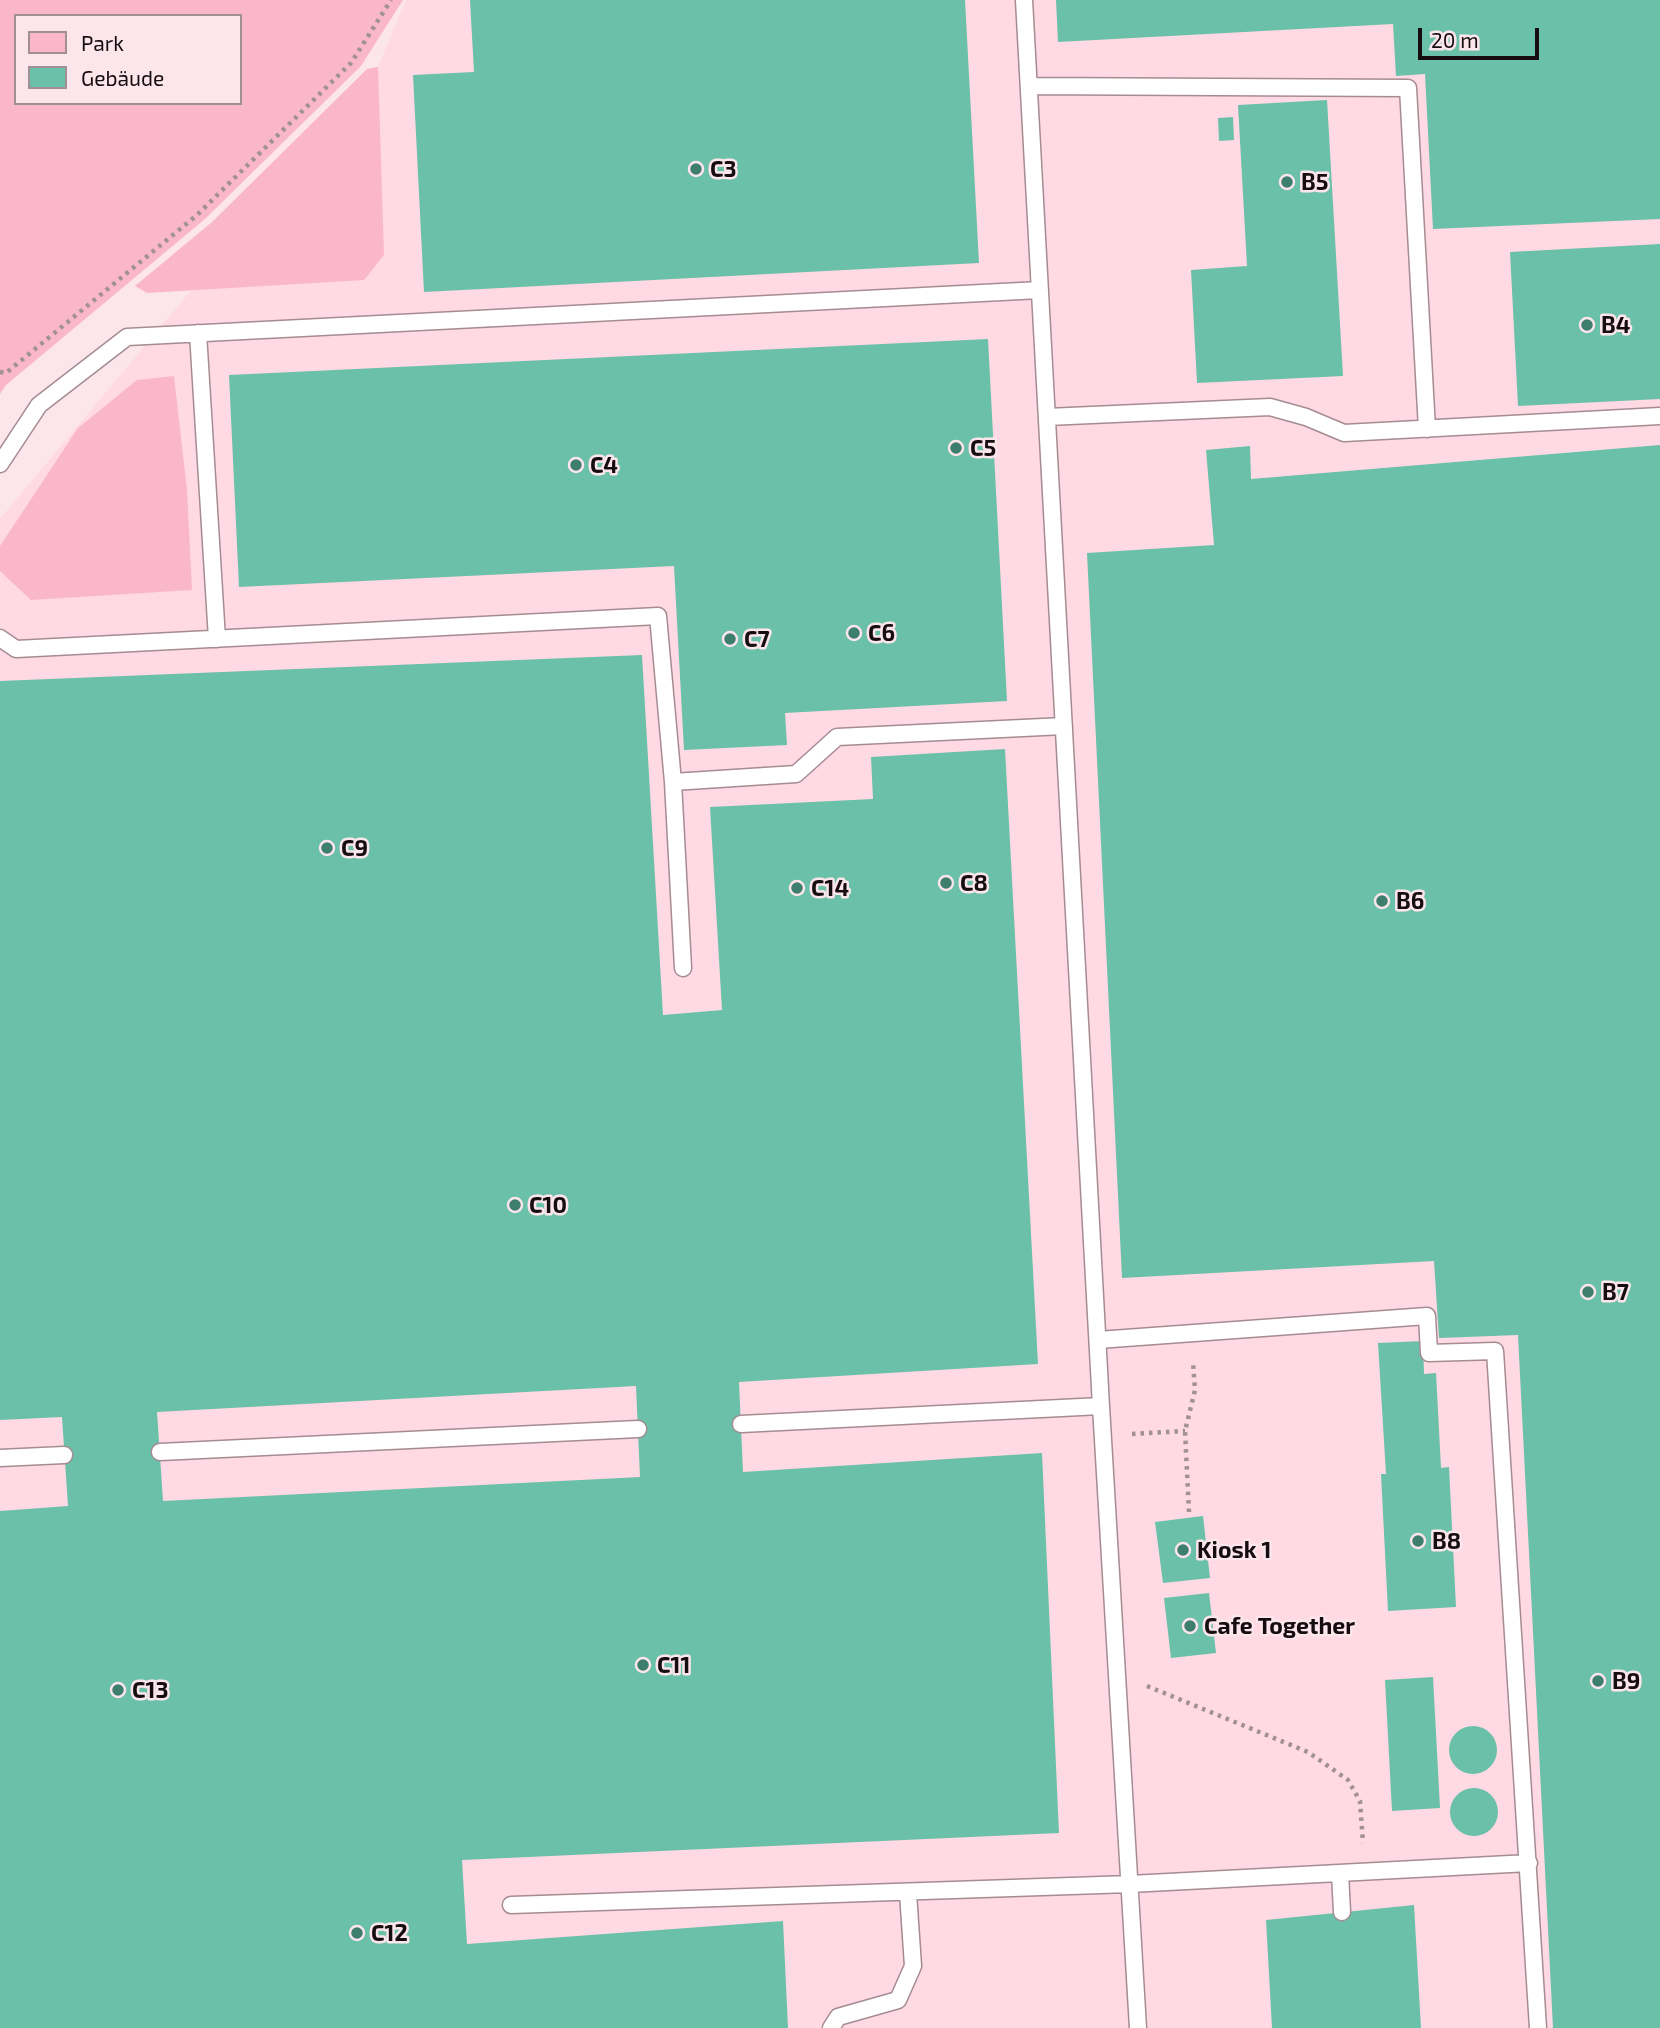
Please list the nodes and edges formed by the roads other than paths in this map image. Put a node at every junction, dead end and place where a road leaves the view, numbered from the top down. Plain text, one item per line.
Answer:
1 (1024, 0) edge
2 (1029, 86) junction
3 (1040, 290) junction
4 (198, 333) junction
5 (1660, 416) edge
6 (1047, 417) junction
7 (1427, 429) junction
8 (0, 464) edge
9 (0, 638) edge
10 (217, 639) junction
11 (1064, 726) junction
12 (673, 782) junction
13 (683, 968) dead end
14 (1098, 1340) junction
15 (1101, 1406) junction
16 (741, 1424) dead end
17 (638, 1429) dead end
18 (160, 1452) dead end
19 (64, 1455) dead end
20 (0, 1458) edge
21 (1529, 1863) junction
22 (1340, 1873) junction
23 (1130, 1884) junction
24 (908, 1893) junction
25 (511, 1905) dead end
26 (1342, 1912) dead end
27 (831, 2028) edge
28 (1138, 2028) edge
29 (1538, 2028) edge

1 - 2 lane
2 - 3 lane
2 - 7 lane
3 - 4 lane
3 - 6 lane
4 - 8 lane
4 - 10 lane
5 - 7 lane
6 - 7 lane
6 - 11 lane
9 - 10 lane
10 - 12 lane
11 - 12 lane
11 - 14 lane
12 - 13 lane
14 - 15 lane
14 - 21 lane
15 - 16 lane
15 - 23 lane
17 - 18 lane
19 - 20 lane
21 - 22 lane
21 - 29 lane
22 - 23 lane
22 - 26 lane
23 - 24 lane
23 - 28 lane
24 - 25 lane
24 - 27 lane

